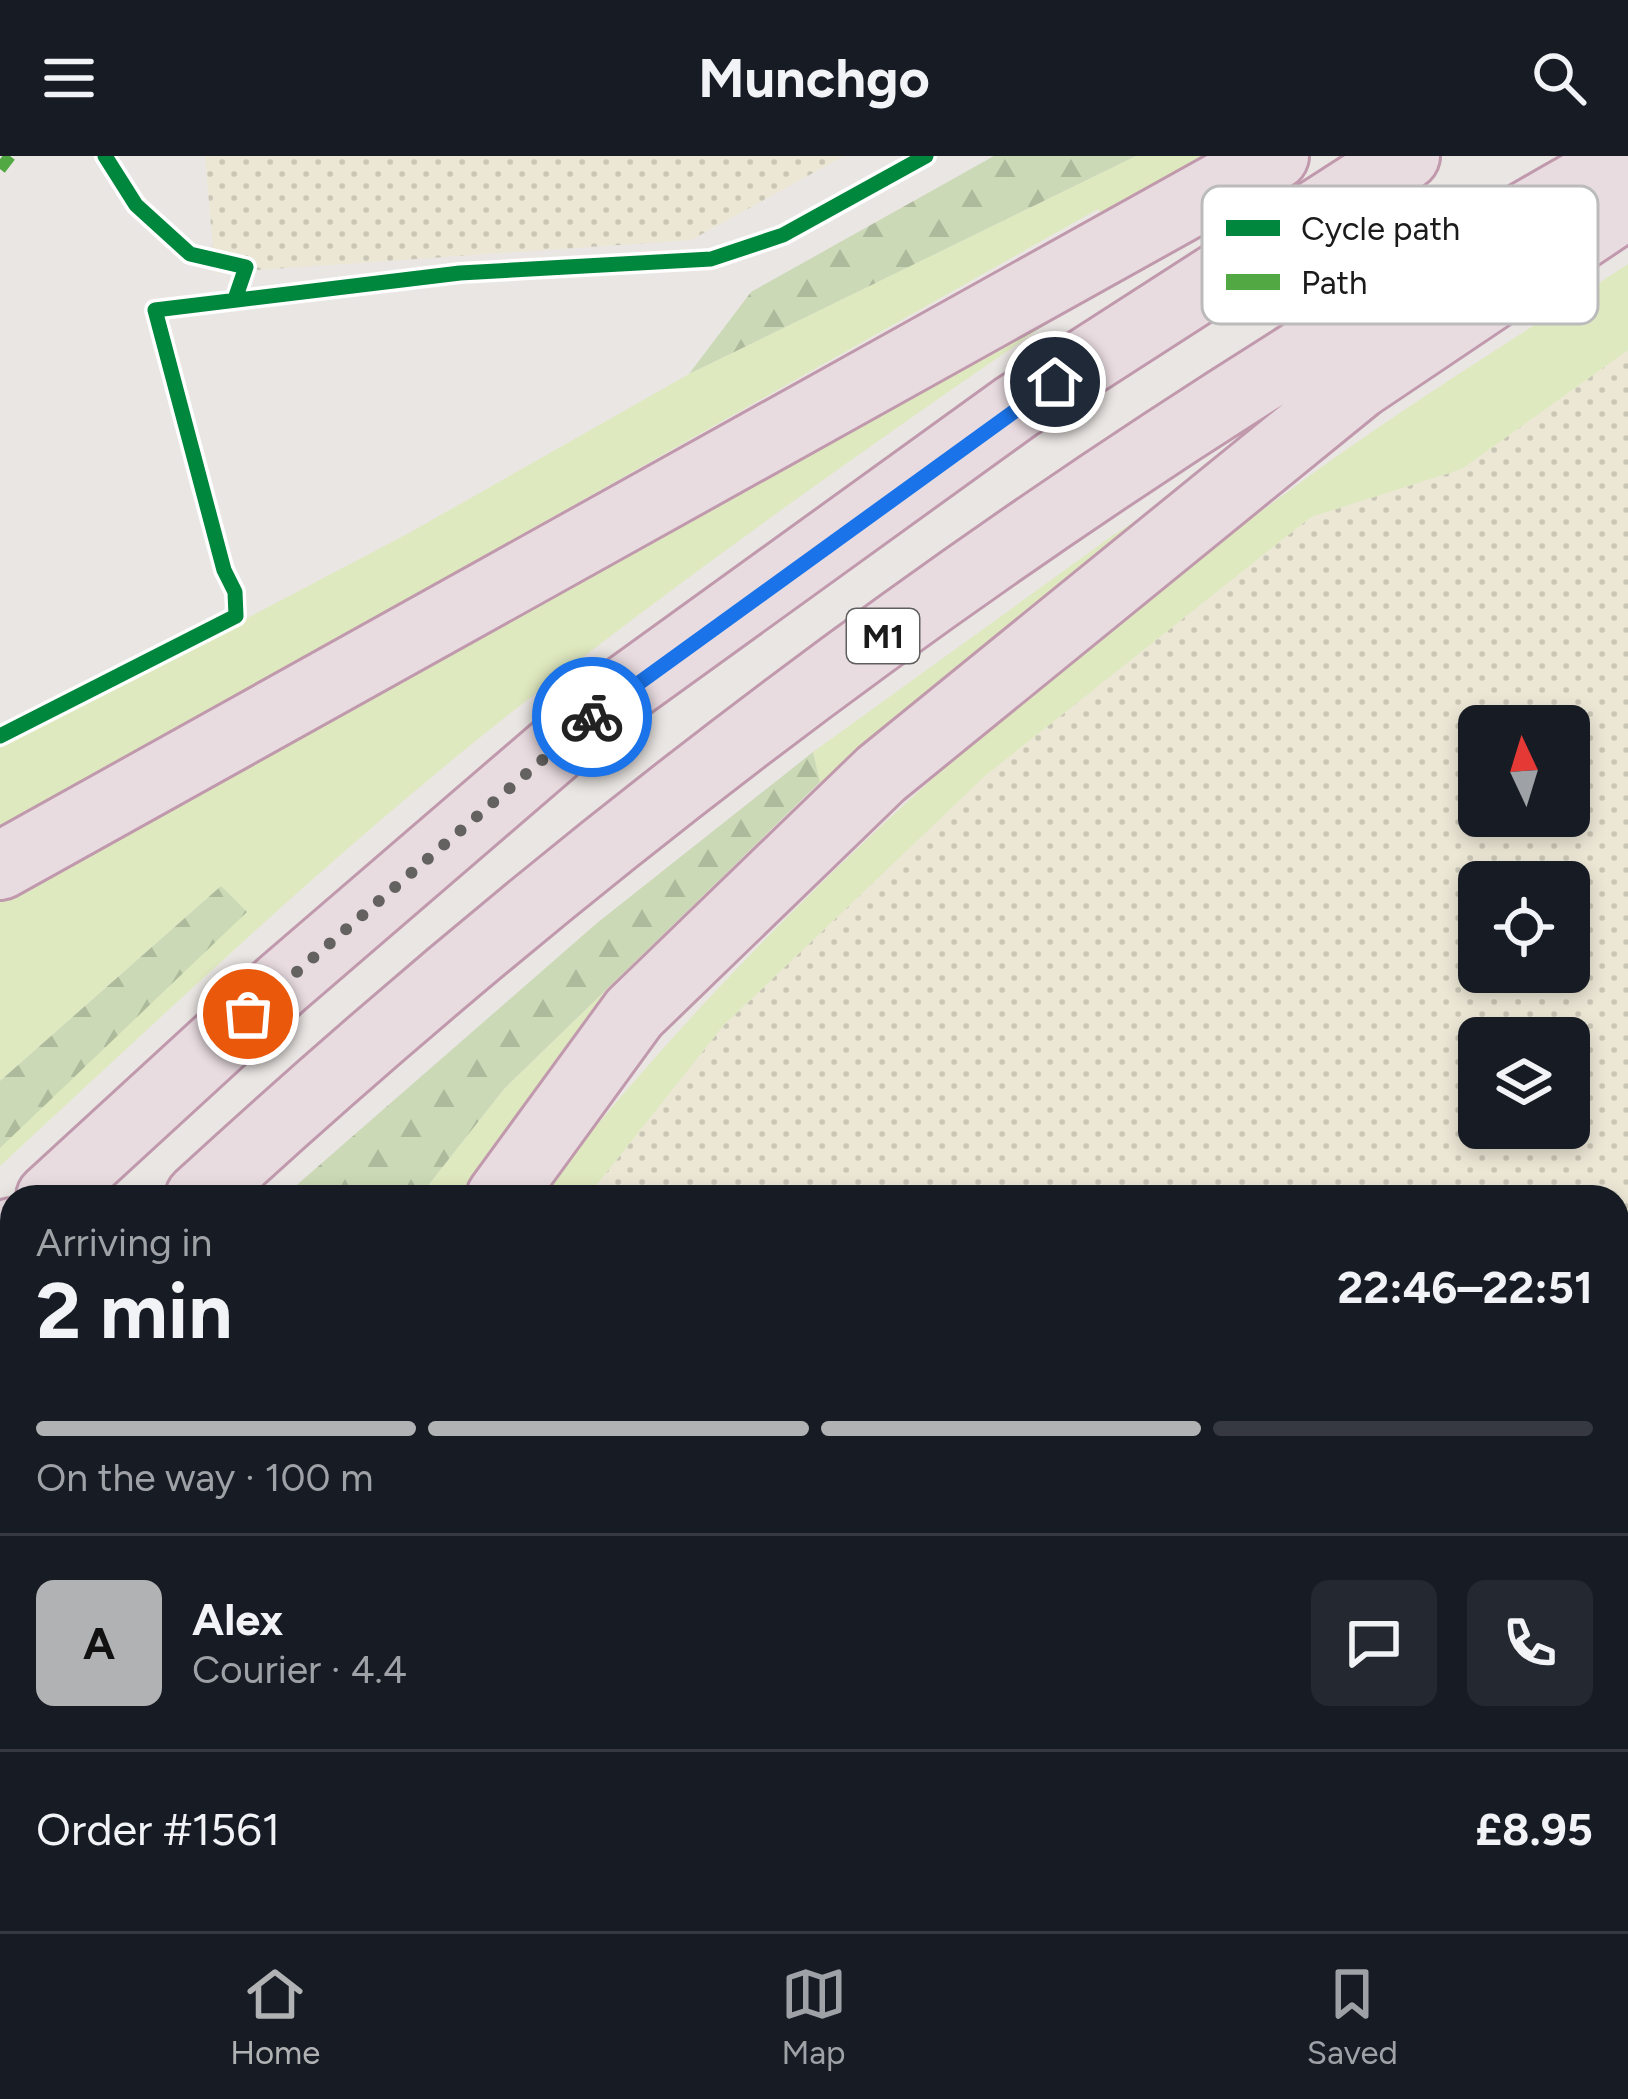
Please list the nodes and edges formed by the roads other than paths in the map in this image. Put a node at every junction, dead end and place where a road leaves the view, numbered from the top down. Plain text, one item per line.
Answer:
1 (1275, 156) edge
2 (1406, 156) edge
3 (1628, 158) edge
4 (1221, 186) edge
5 (1359, 186) edge
6 (1576, 186) edge
7 (1202, 197) edge
8 (1628, 204) edge
9 (1598, 224) edge
10 (1202, 287) edge
11 (1348, 324) edge
12 (1450, 324) edge
13 (0, 866) edge
14 (63, 1185) edge
15 (212, 1185) edge
16 (509, 1185) edge

1 - 4 highway
2 - 5 highway
3 - 6 highway, M1
7 - 13 highway
8 - 9 highway
10 - 14 highway
11 - 15 highway, M1
12 - 16 highway

